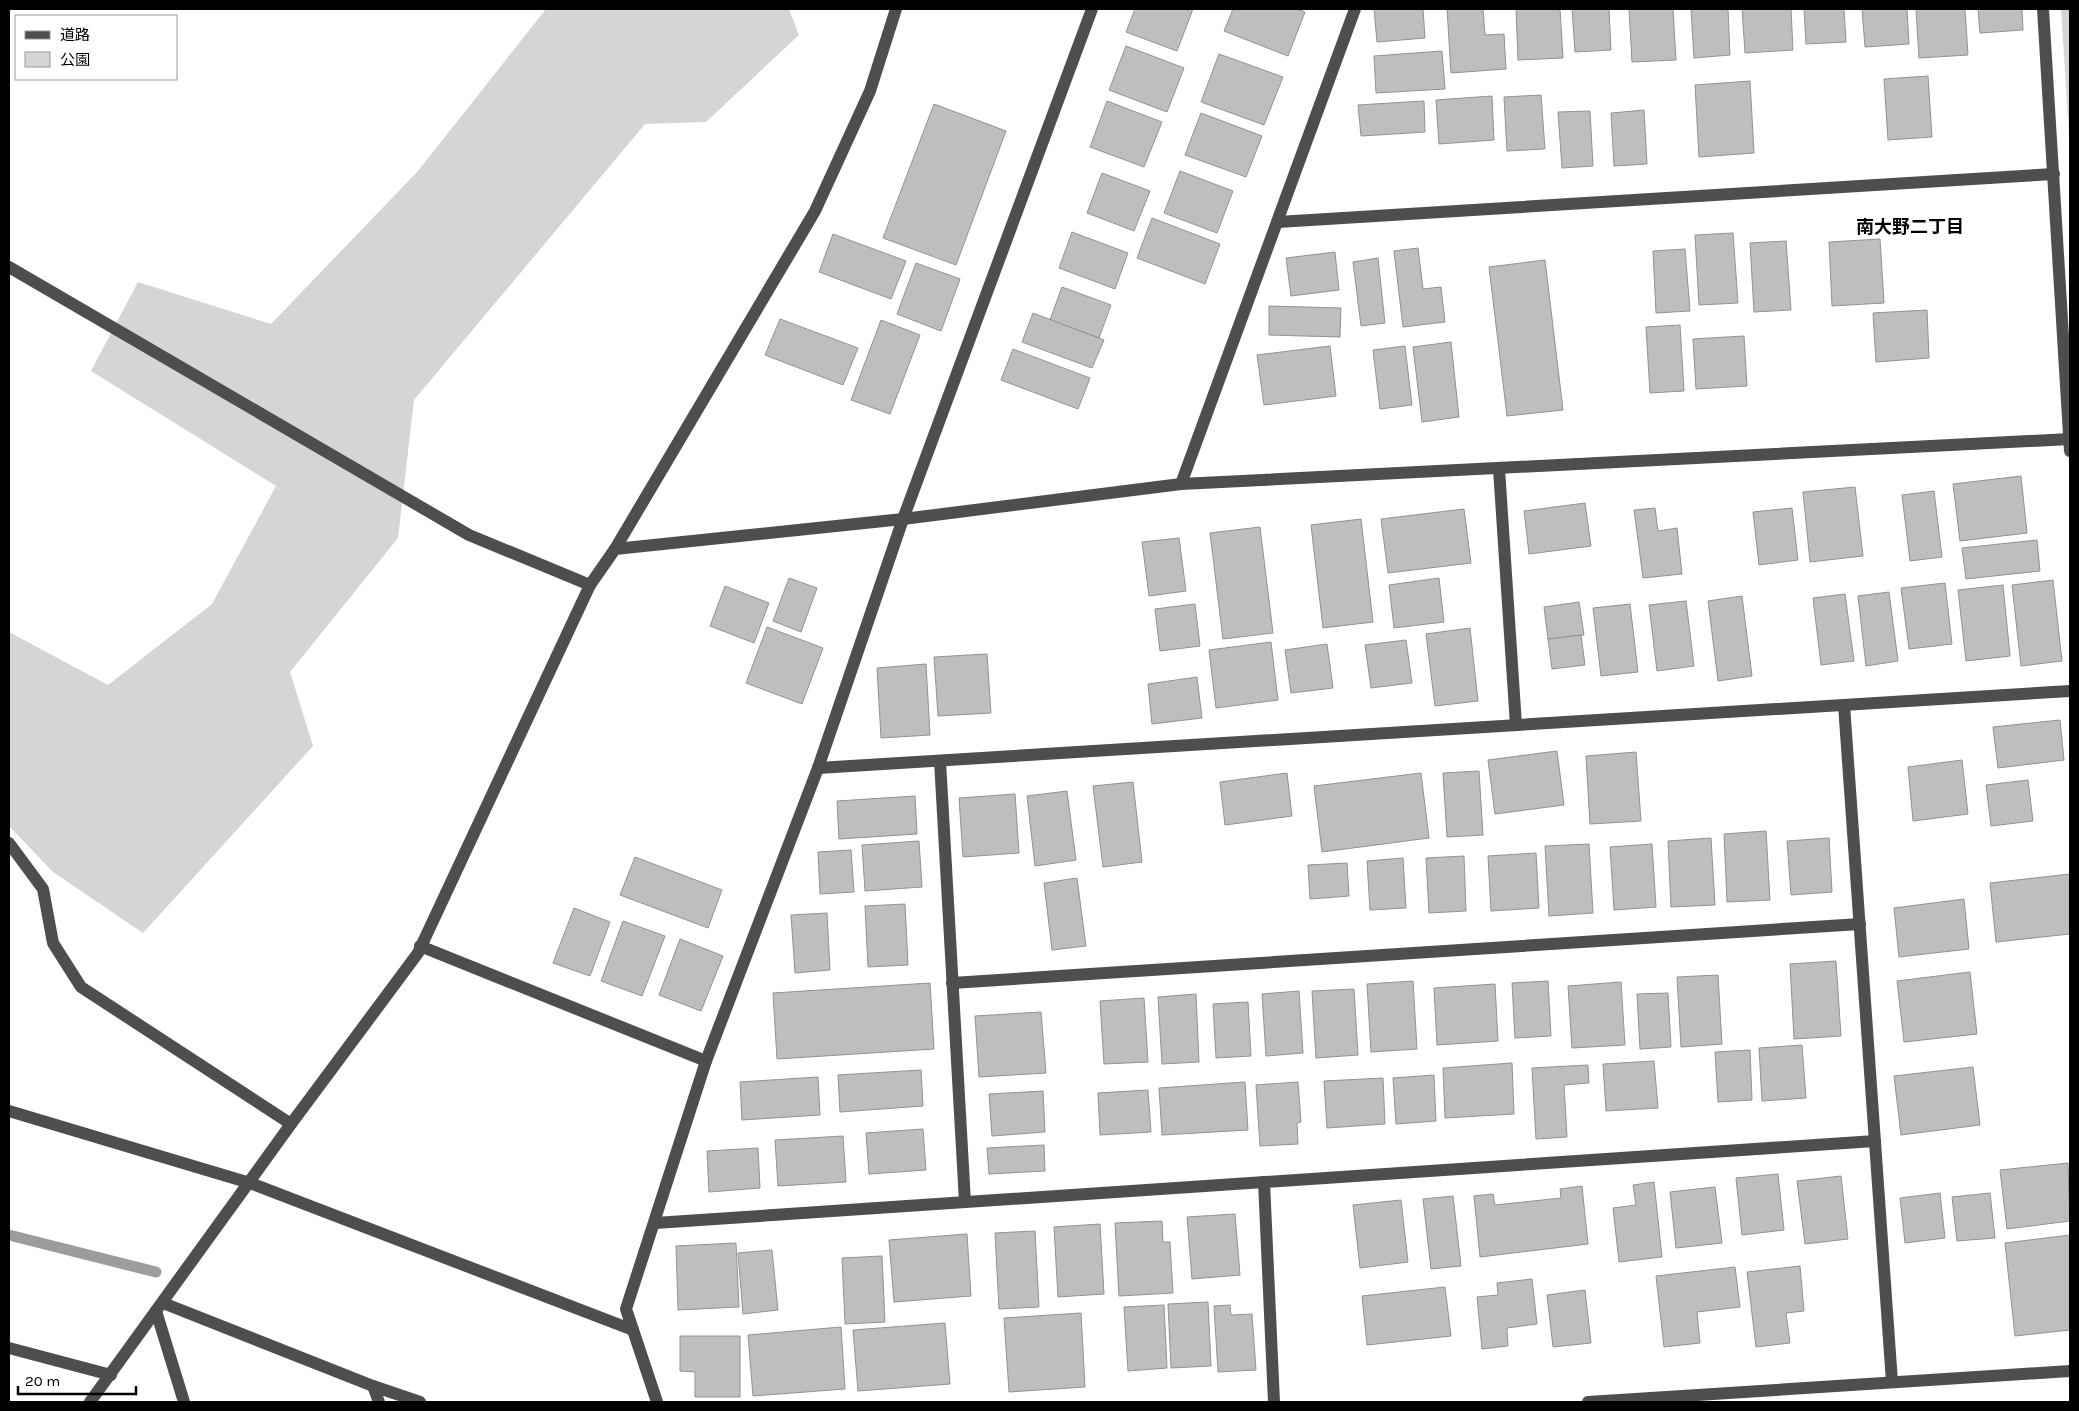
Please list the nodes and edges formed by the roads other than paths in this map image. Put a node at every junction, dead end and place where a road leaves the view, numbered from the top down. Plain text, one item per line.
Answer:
1 (896, 9) edge
2 (1092, 9) edge
3 (1355, 9) edge
4 (2043, 9) edge
5 (2054, 174) junction
6 (1278, 222) junction
7 (9, 267) edge
8 (2070, 443) edge
9 (1499, 469) junction
10 (1181, 484) junction
11 (903, 518) junction
12 (615, 549) junction
13 (590, 586) junction
14 (2070, 691) edge
15 (1844, 705) junction
16 (1516, 725) junction
17 (940, 761) junction
18 (818, 768) junction
19 (9, 843) edge
20 (1860, 924) junction
21 (420, 946) junction
22 (952, 983) junction
23 (706, 1061) junction
24 (9, 1111) edge
25 (291, 1124) junction
26 (1875, 1141) junction
27 (1264, 1182) junction
28 (250, 1183) junction
29 (965, 1202) junction
30 (655, 1223) junction
31 (160, 1307) junction
32 (633, 1330) junction
33 (9, 1348) edge
34 (2070, 1370) edge
35 (110, 1375) junction
36 (1892, 1382) junction
37 (373, 1386) junction
38 (1661, 1400) edge
39 (90, 1402) edge
40 (184, 1402) edge
41 (379, 1402) edge
42 (420, 1402) edge
43 (657, 1402) edge
44 (1274, 1402) edge
45 (1588, 1402) edge

1 - 12 street
2 - 11 street
3 - 6 street
4 - 5 street
5 - 6 street
5 - 8 street
6 - 10 street
7 - 13 street
8 - 9 street
9 - 10 street
9 - 16 street
10 - 11 street
11 - 12 street
11 - 18 street
12 - 13 street
13 - 21 street
14 - 15 street
15 - 16 street
15 - 20 street
16 - 17 street
17 - 18 street
17 - 22 street
18 - 23 street
19 - 25 street
20 - 22 street
20 - 26 street
21 - 23 street
21 - 25 street
22 - 29 street
23 - 30 street
24 - 28 street
25 - 28 street
26 - 27 street
26 - 36 street
27 - 29 street
27 - 44 street
28 - 31 street
28 - 32 street
29 - 30 street
30 - 32 street
31 - 35 street
31 - 37 street
31 - 40 street
32 - 43 street
33 - 35 street
34 - 36 street
35 - 39 street
36 - 38 street
37 - 41 street
37 - 42 street
38 - 45 street

